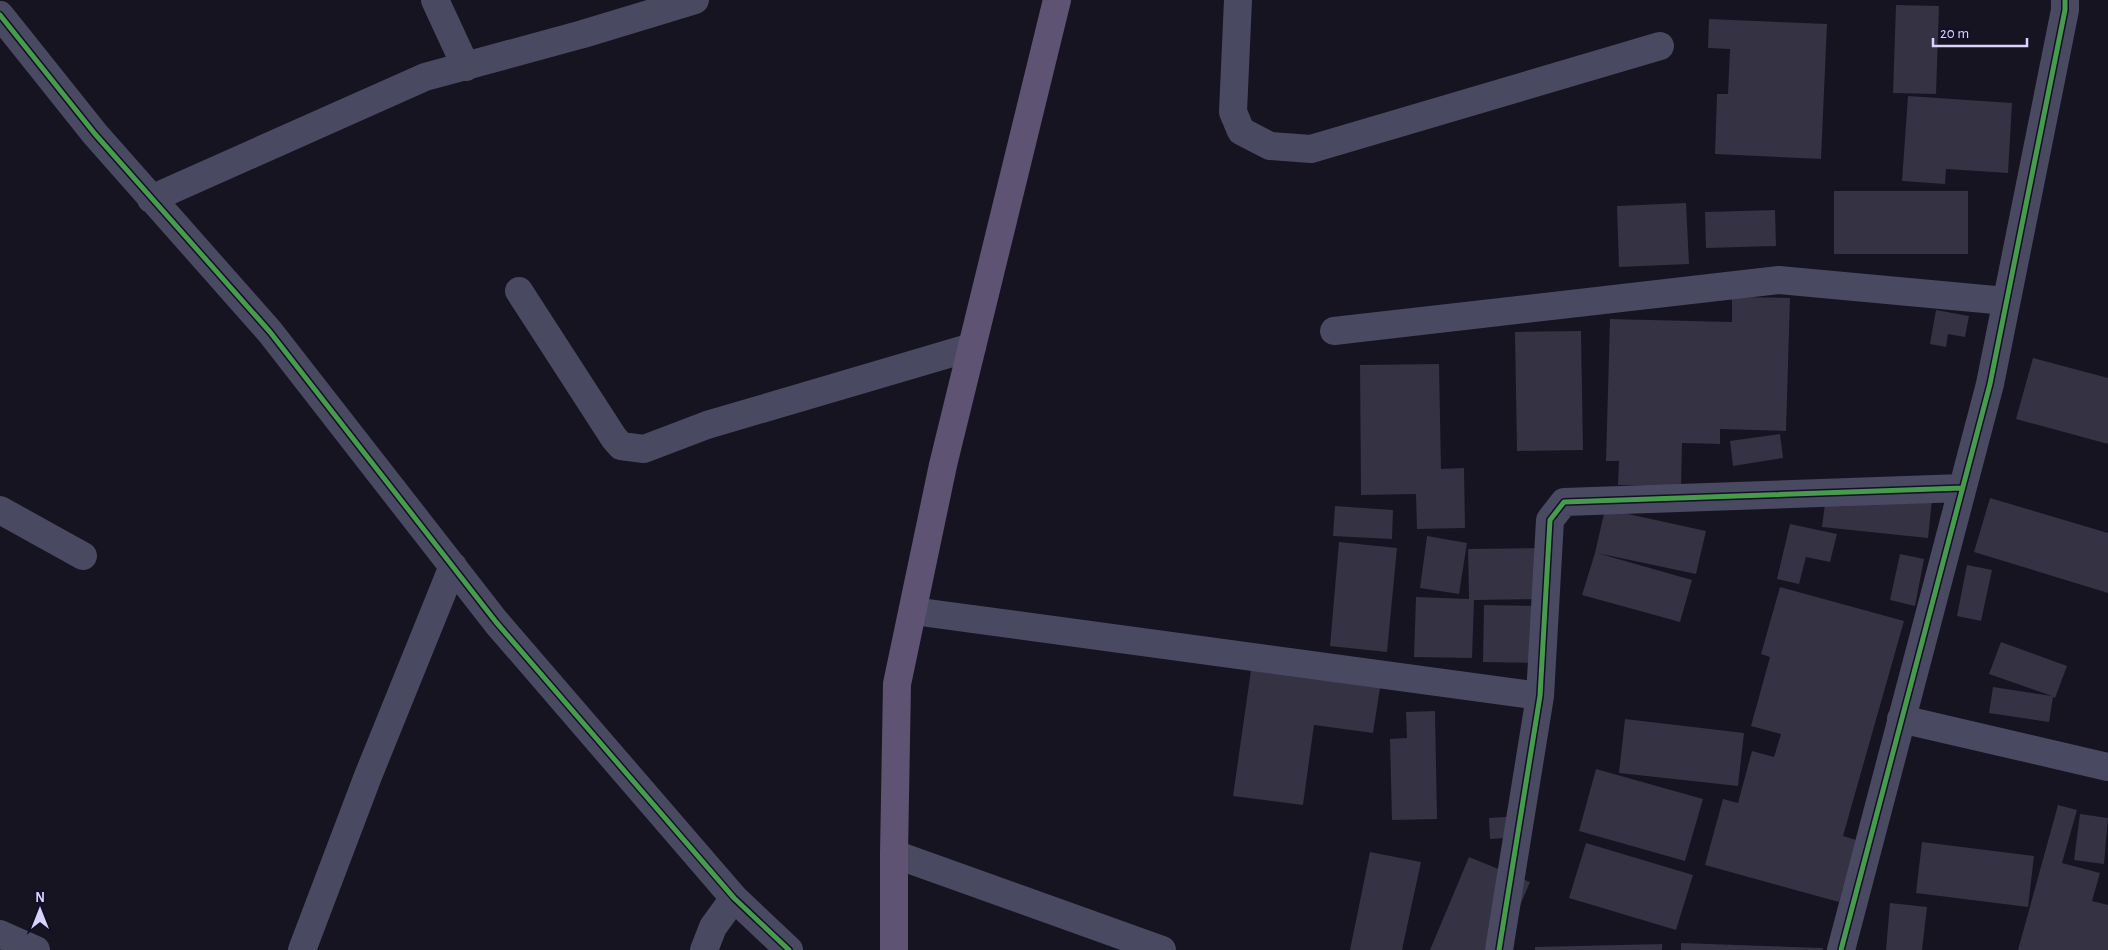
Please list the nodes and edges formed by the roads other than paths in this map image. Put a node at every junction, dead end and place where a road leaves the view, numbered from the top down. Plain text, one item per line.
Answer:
1 (435, 0) edge
2 (695, 0) edge
3 (1057, 0) edge
4 (1238, 0) edge
5 (2065, 0) edge
6 (0, 15) edge
7 (1660, 46) dead end
8 (466, 67) junction
9 (151, 199) junction
10 (519, 290) dead end
11 (2006, 301) junction
12 (1334, 331) dead end
13 (972, 347) junction
14 (1962, 488) junction
15 (0, 510) edge
16 (83, 556) dead end
17 (453, 566) junction
18 (912, 612) junction
19 (1540, 696) junction
20 (1901, 720) junction
21 (2108, 767) edge
22 (894, 854) junction
23 (734, 898) junction
24 (0, 934) edge
25 (36, 950) edge
26 (302, 950) edge
27 (704, 950) edge
28 (789, 950) edge
29 (894, 950) edge
30 (1162, 950) edge
31 (1499, 950) edge
32 (1841, 950) edge

1 - 8 street
2 - 8 street
3 - 13 main road
4 - 7 street
5 - 11 street
6 - 9 street
8 - 9 street
9 - 17 street
10 - 13 street
11 - 12 street
11 - 14 street
13 - 18 main road
14 - 19 street
14 - 20 street
15 - 16 street
17 - 23 street
17 - 26 street
18 - 19 street
18 - 22 main road
19 - 31 street
20 - 21 street
20 - 32 street
22 - 29 main road
22 - 30 street
23 - 27 street
23 - 28 street
24 - 25 street

